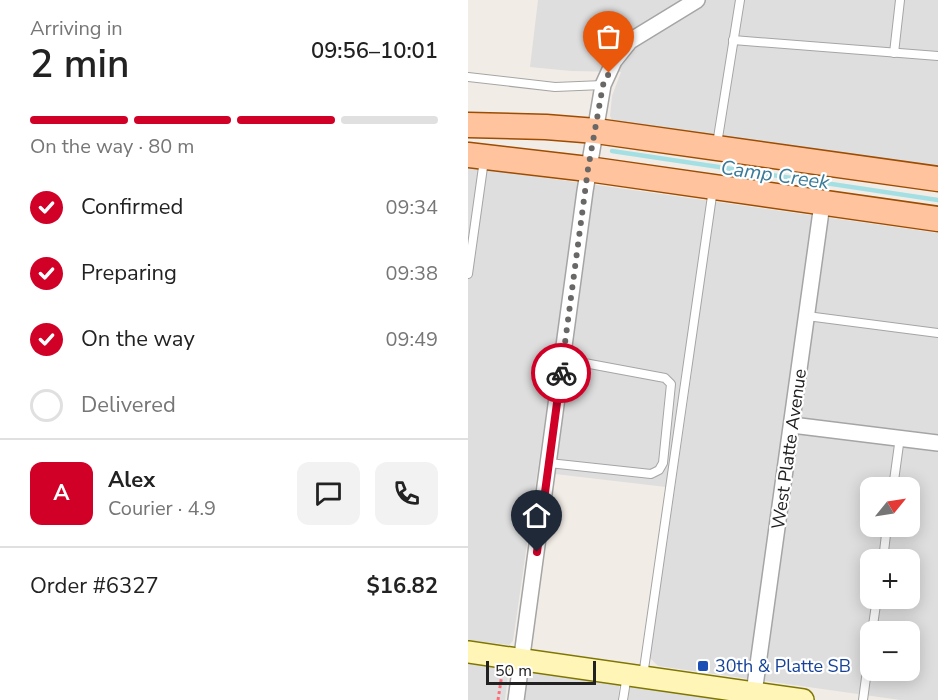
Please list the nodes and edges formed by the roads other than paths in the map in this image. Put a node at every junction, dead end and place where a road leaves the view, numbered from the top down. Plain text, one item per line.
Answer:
1 (697, 0) edge
2 (740, 0) edge
3 (900, 0) edge
4 (733, 40) junction
5 (894, 53) junction
6 (938, 56) edge
7 (468, 76) edge
8 (603, 85) junction
9 (468, 125) edge
10 (596, 131) junction
11 (716, 148) junction
12 (476, 156) edge
13 (588, 169) junction
14 (938, 179) edge
15 (713, 188) junction
16 (822, 204) junction
17 (938, 219) edge
18 (468, 274) edge
19 (807, 316) junction
20 (938, 333) edge
21 (563, 358) junction
22 (792, 425) junction
23 (900, 437) junction
24 (938, 443) edge
25 (549, 463) junction
26 (895, 477) edge
27 (468, 652) edge
28 (522, 660) junction
29 (634, 676) junction
30 (866, 681) edge
31 (754, 693) junction
32 (731, 695) edge
33 (516, 700) edge
34 (623, 700) edge
35 (803, 700) edge
36 (863, 700) edge

1 - 8 street
2 - 4 lane
3 - 5 lane
4 - 5 lane
4 - 11 lane
5 - 6 lane
7 - 8 lane
8 - 10 street
9 - 10 main road
10 - 11 main road
10 - 13 street
11 - 14 main road
12 - 13 main road
12 - 18 lane
13 - 15 main road
13 - 21 street
15 - 16 main road
15 - 29 lane
16 - 17 main road
16 - 19 street, West Platte Avenue
19 - 20 lane
19 - 22 street, West Platte Avenue
21 - 25 street
21 - 25 lane
22 - 23 street
22 - 31 street, West Platte Avenue
23 - 24 street
23 - 26 lane
25 - 28 street
27 - 28 main road
28 - 29 main road
28 - 33 street
29 - 32 main road
29 - 34 lane
30 - 36 lane
31 - 32 main road
31 - 35 main road

